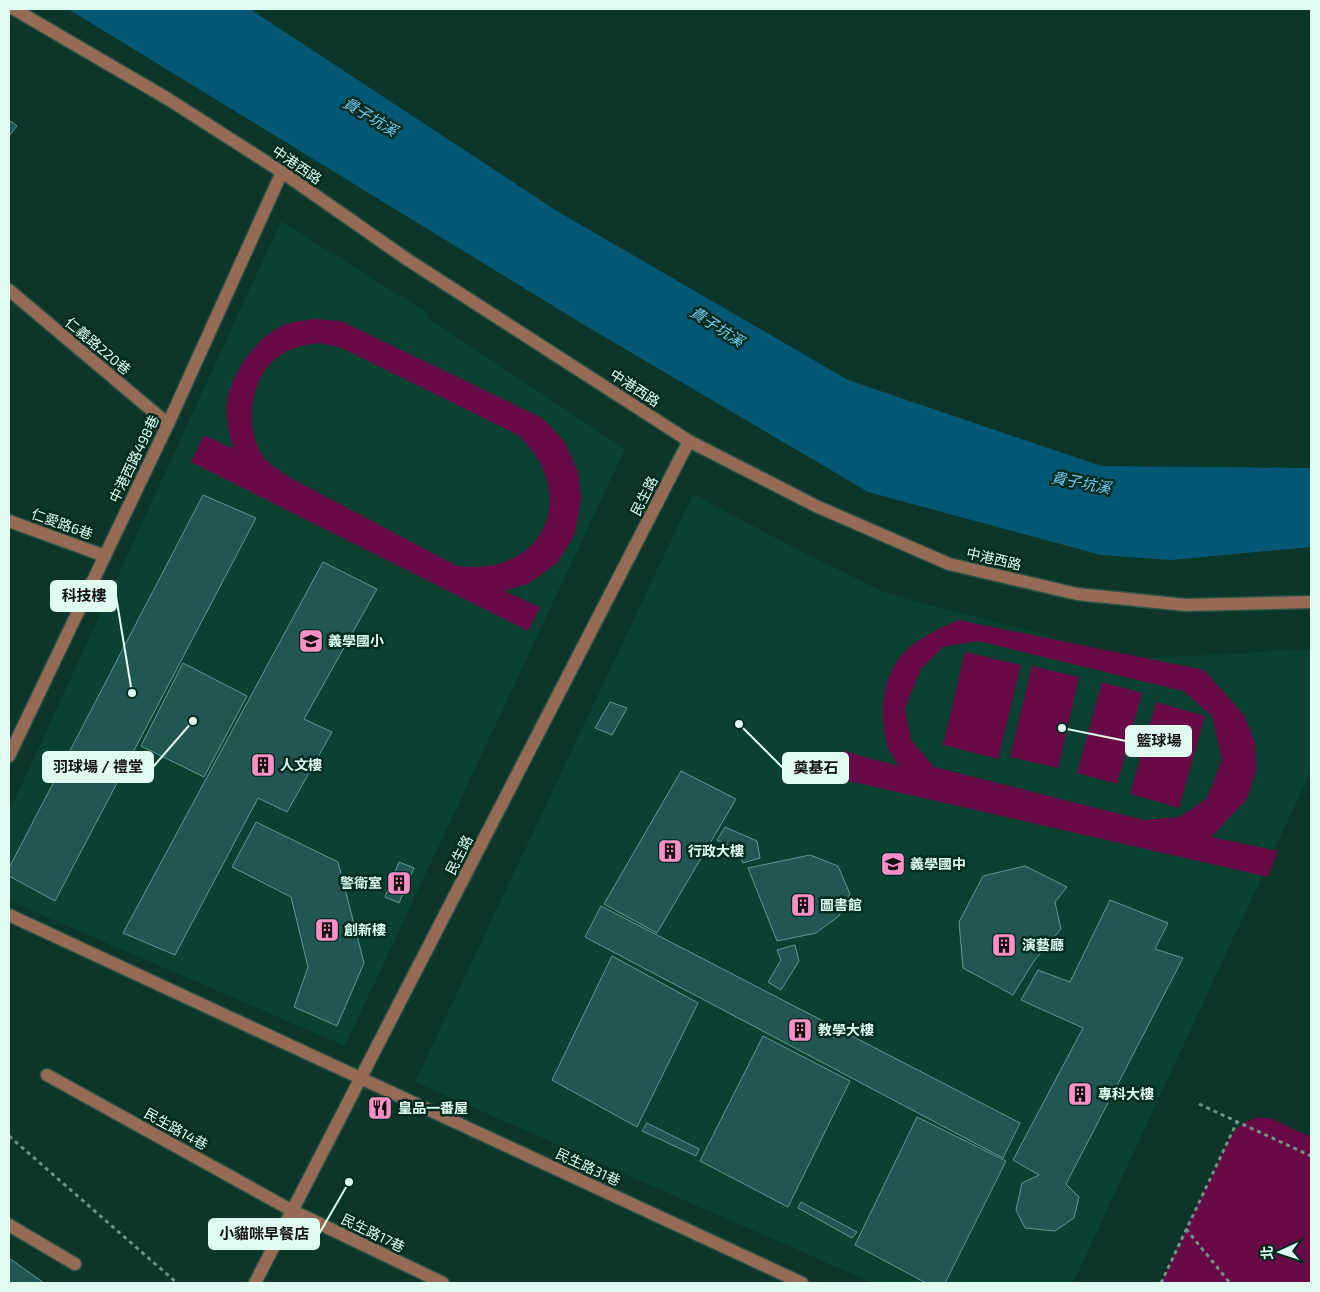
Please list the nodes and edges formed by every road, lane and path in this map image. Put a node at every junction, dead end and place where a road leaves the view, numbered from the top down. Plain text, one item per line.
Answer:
1 (14, 9) edge
2 (282, 172) junction
3 (9, 290) edge
4 (168, 424) junction
5 (689, 441) junction
6 (9, 521) edge
7 (104, 556) junction
8 (1311, 602) edge
9 (9, 756) edge
10 (9, 915) edge
11 (47, 1075) dead end
12 (360, 1078) junction
13 (1199, 1104) dead end
14 (1237, 1122) junction
15 (9, 1136) edge
16 (1311, 1156) edge
17 (291, 1210) junction
18 (9, 1225) edge
19 (1186, 1229) junction
20 (75, 1264) dead end
21 (178, 1283) edge
22 (255, 1283) edge
23 (443, 1283) edge
24 (802, 1283) edge
25 (1161, 1283) edge
26 (1230, 1283) edge

1 - 2 street, 中港西路
2 - 4 street, 中港西路498巷
2 - 5 street, 中港西路
3 - 4 street, 仁義路220巷
4 - 7 street, 中港西路498巷
5 - 8 street, 中港西路
5 - 12 street, 民生路
6 - 7 street, 仁愛路6巷
7 - 9 street, 中港西路498巷
10 - 12 street, 民生路31巷
11 - 17 street, 民生路14巷
12 - 17 street, 民生路
12 - 24 street, 民生路31巷
13 - 14 path
14 - 16 path
14 - 19 path
15 - 21 path
17 - 22 street, 民生路
17 - 23 street, 民生路17巷
18 - 20 street
19 - 25 path
19 - 26 path

